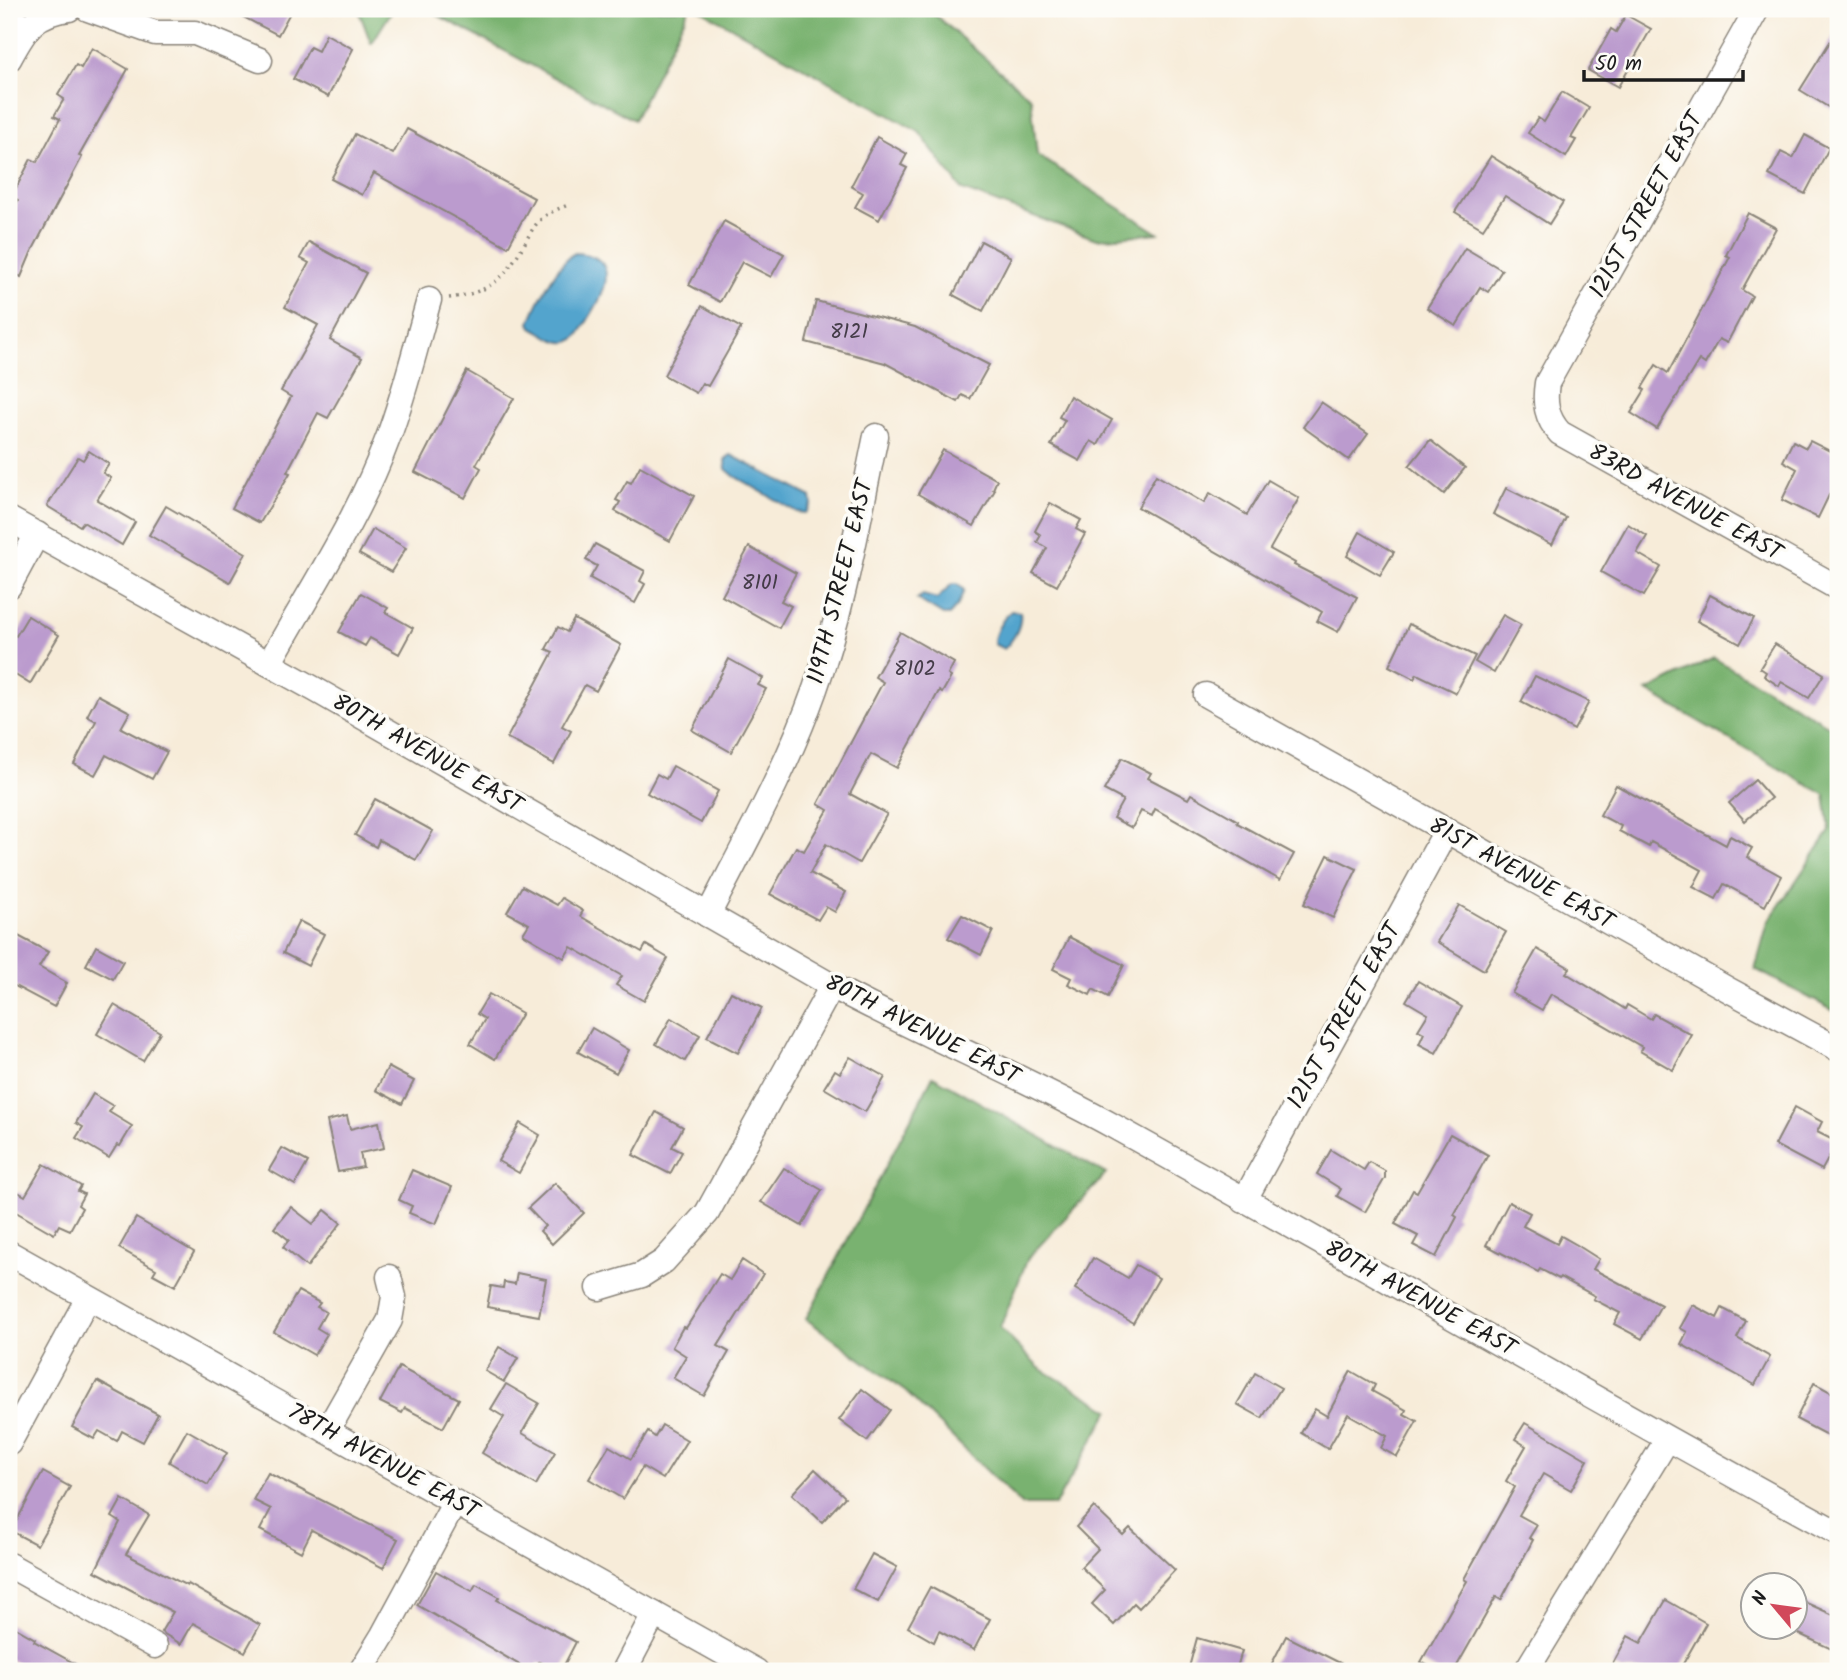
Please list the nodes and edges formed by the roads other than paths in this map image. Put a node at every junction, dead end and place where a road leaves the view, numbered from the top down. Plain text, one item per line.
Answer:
1 (69, 9) edge
2 (88, 9) edge
3 (1757, 9) edge
4 (18, 23) edge
5 (9, 59) edge
6 (260, 60) dead end
7 (429, 300) road end
8 (1546, 405) joint
9 (876, 436) dead end
10 (9, 519) edge
11 (37, 534) junction
12 (9, 586) edge
13 (1838, 588) edge
14 (269, 664) junction
15 (1206, 695) dead end
16 (1446, 831) junction
17 (708, 915) junction
18 (832, 986) junction
19 (1838, 1049) edge
20 (1244, 1200) junction
21 (9, 1253) edge
22 (388, 1277) dead end
23 (599, 1288) dead end
24 (88, 1298) junction
25 (327, 1431) junction
26 (1667, 1440) junction
27 (9, 1443) edge
28 (455, 1502) junction
29 (1838, 1534) edge
30 (9, 1565) edge
31 (654, 1614) junction
32 (155, 1646) dead end
33 (1528, 1668) dead end
34 (361, 1671) edge
35 (624, 1671) edge
36 (756, 1671) edge

1 - 4 street
2 - 6 street
3 - 8 street, 121ST STREET EAST
4 - 5 street
7 - 14 street
8 - 13 street, 83RD AVENUE EAST
9 - 17 street, 119TH STREET EAST
10 - 11 street, 80TH AVENUE EAST
11 - 12 street
11 - 14 street, 80TH AVENUE EAST
14 - 17 street, 80TH AVENUE EAST
15 - 16 street, 81ST AVENUE EAST
16 - 19 street, 81ST AVENUE EAST
16 - 20 street, 121ST STREET EAST
17 - 18 street, 80TH AVENUE EAST
18 - 20 street, 80TH AVENUE EAST
18 - 23 street
20 - 26 street, 80TH AVENUE EAST
21 - 24 street, 78TH AVENUE EAST
22 - 25 street
24 - 25 street, 78TH AVENUE EAST
24 - 27 street
25 - 28 street, 78TH AVENUE EAST
26 - 29 street, 80TH AVENUE EAST
26 - 33 street
28 - 31 street, 78TH AVENUE EAST
28 - 34 street
30 - 32 street
31 - 35 street
31 - 36 street, 78TH AVENUE EAST

